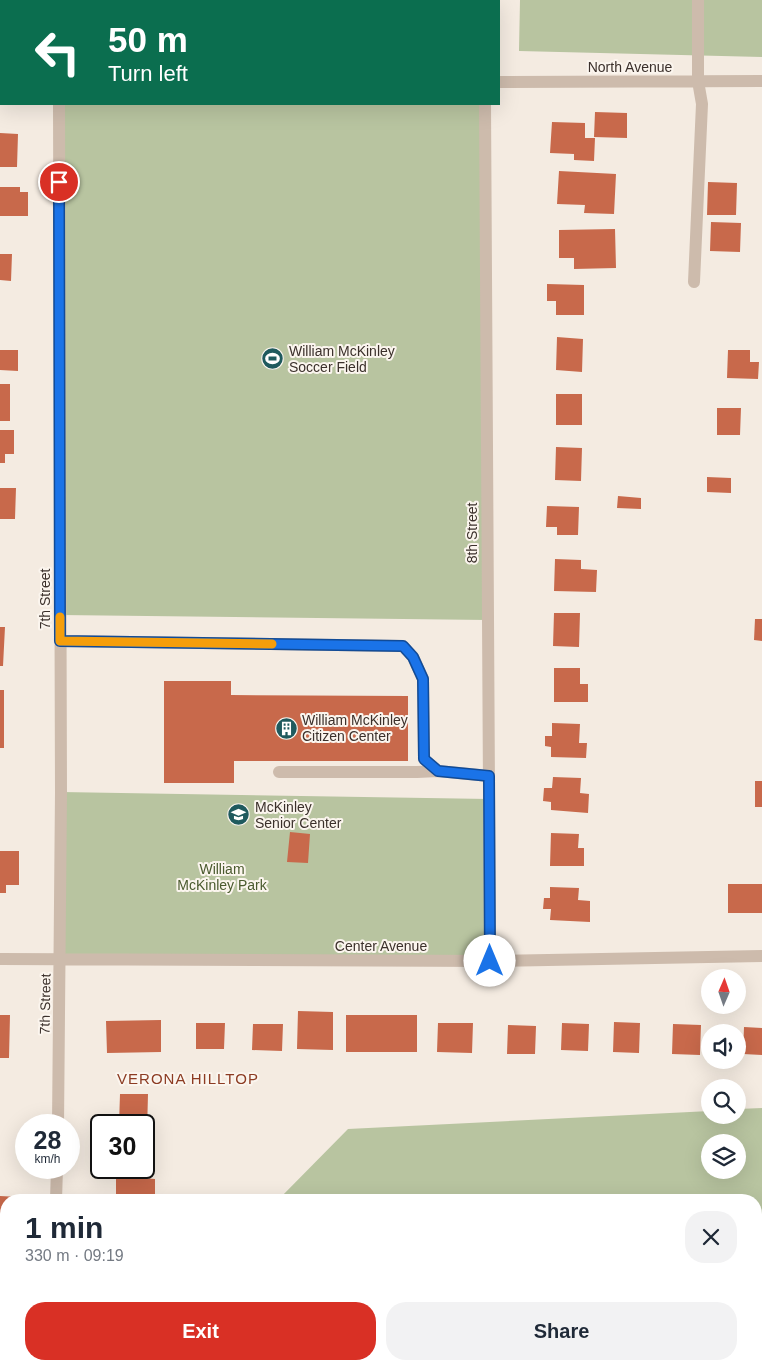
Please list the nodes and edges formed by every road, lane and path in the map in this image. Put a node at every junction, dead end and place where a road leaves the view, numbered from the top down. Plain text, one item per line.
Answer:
1 (698, 0) edge
2 (698, 81) junction
3 (762, 81) edge
4 (500, 82) edge
5 (59, 105) edge
6 (485, 105) edge
7 (694, 282) dead end
8 (60, 641) junction
9 (438, 771) junction
10 (280, 772) dead end
11 (489, 776) junction
12 (762, 956) edge
13 (0, 959) edge
14 (60, 959) junction
15 (490, 961) junction
16 (58, 1114) edge
17 (57, 1179) edge
18 (56, 1194) edge

1 - 2 street
2 - 3 street, North Avenue
2 - 4 street, North Avenue
2 - 7 street
5 - 8 street, 7th Street
6 - 11 street, 8th Street
8 - 9 street
8 - 14 street, 7th Street
9 - 10 street
9 - 11 street
11 - 15 street, 8th Street
12 - 15 street, Center Avenue
13 - 14 street, Center Avenue
14 - 15 street, Center Avenue
14 - 16 street, 7th Street
17 - 18 street

